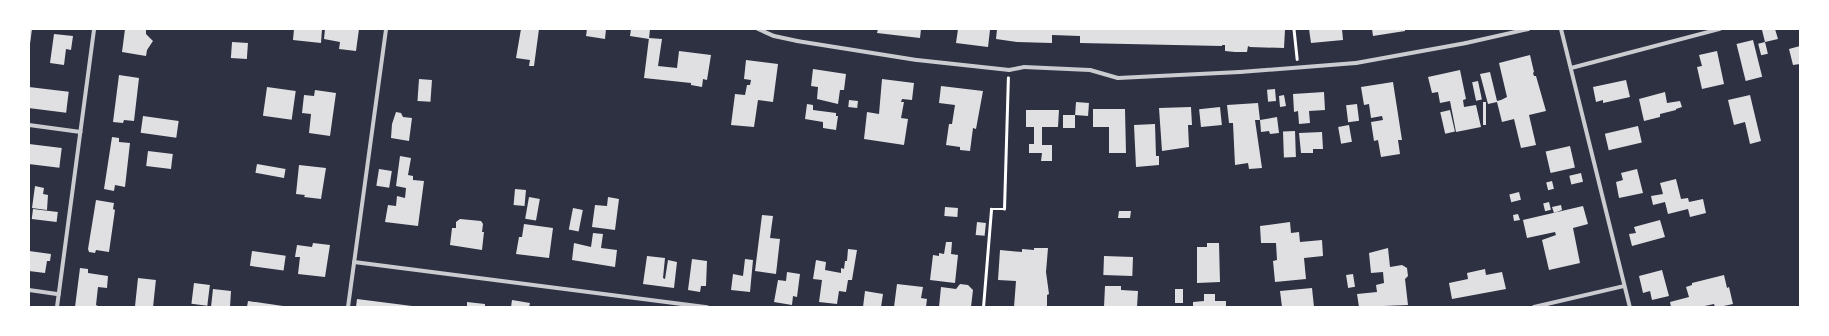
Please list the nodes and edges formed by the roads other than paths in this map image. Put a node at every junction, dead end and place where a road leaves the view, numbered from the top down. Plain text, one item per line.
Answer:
1 (94, 29) edge
2 (386, 29) edge
3 (758, 29) edge
4 (1528, 29) edge
5 (1561, 29) edge
6 (1720, 29) edge
7 (1571, 68) junction
8 (29, 125) edge
9 (81, 132) junction
10 (354, 262) junction
11 (1624, 286) junction
12 (29, 290) edge
13 (59, 294) junction
14 (57, 307) edge
15 (348, 307) edge
16 (707, 307) edge
17 (1534, 307) edge
18 (1630, 307) edge

1 - 9 street
2 - 10 street
3 - 4 street
5 - 7 street
6 - 7 street
7 - 11 street
8 - 9 street
9 - 13 street
10 - 15 street
10 - 16 street
11 - 17 street
11 - 18 street
12 - 13 street
13 - 14 street

